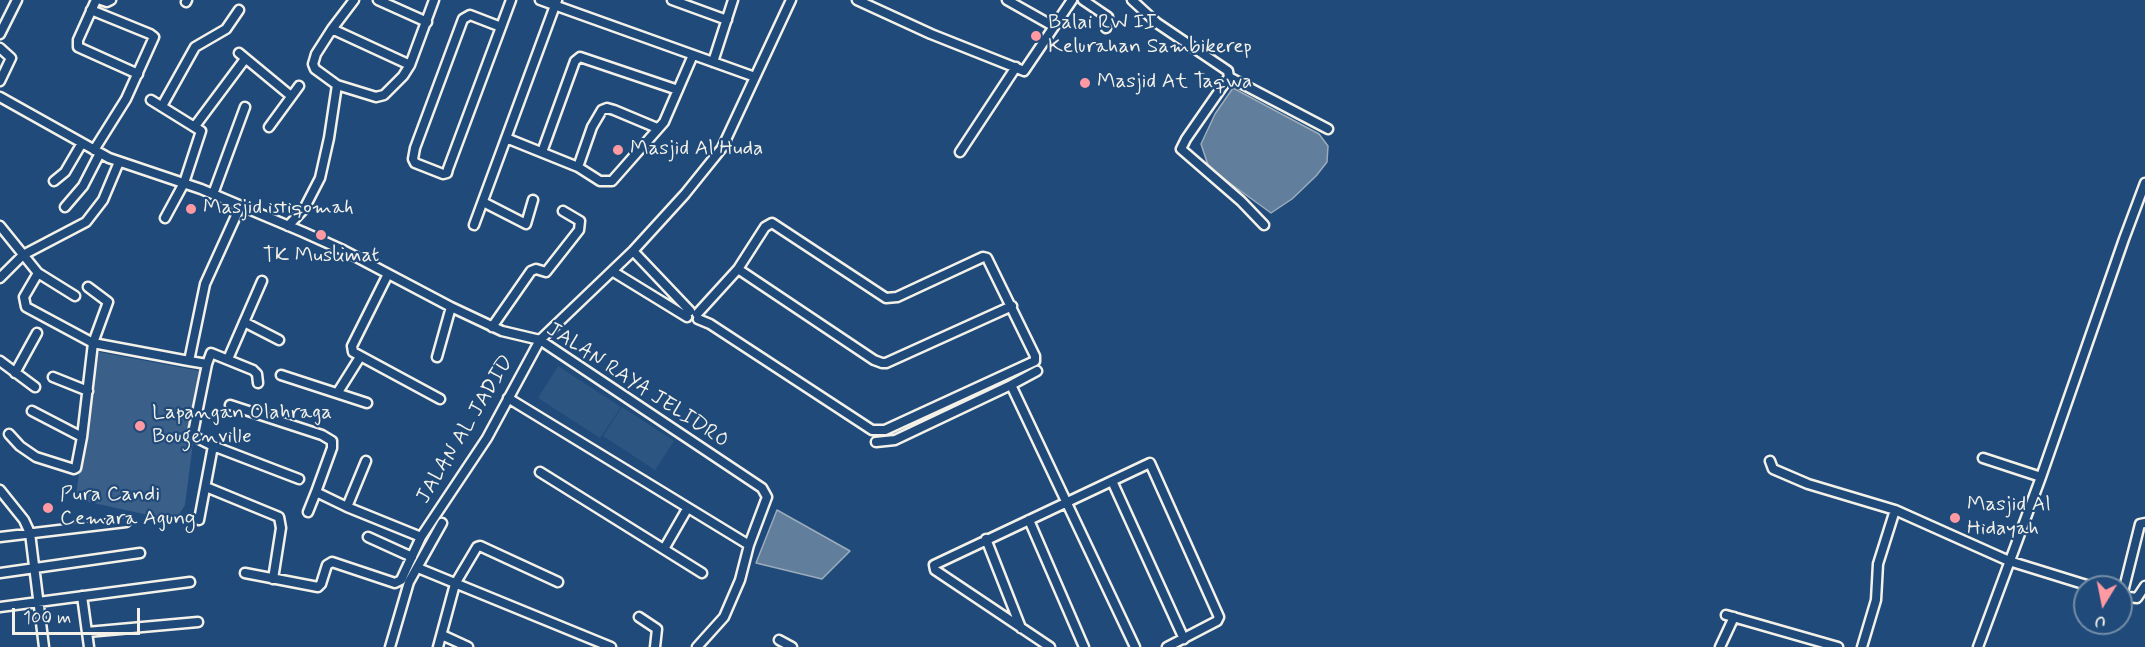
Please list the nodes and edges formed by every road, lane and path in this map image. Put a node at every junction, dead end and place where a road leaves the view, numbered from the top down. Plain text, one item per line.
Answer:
1 (17, 0) edge
2 (96, 0) edge
3 (101, 0) edge
4 (111, 0) edge
5 (354, 0) edge
6 (378, 0) edge
7 (434, 0) edge
8 (511, 0) edge
9 (540, 0) edge
10 (672, 0) edge
11 (733, 0) edge
12 (791, 0) edge
13 (857, 0) edge
14 (1007, 0) edge
15 (1072, 0) edge
16 (1083, 0) edge
17 (1132, 0) edge
18 (556, 3) edge
19 (91, 10) junction
20 (239, 10) dead end
21 (727, 20) junction
22 (427, 22) junction
23 (1053, 26) junction
24 (501, 27) junction
25 (1106, 28) dead end
26 (332, 29) junction
27 (0, 34) edge
28 (0, 48) edge
29 (693, 55) junction
30 (713, 62) junction
31 (410, 65) junction
32 (1016, 67) junction
33 (138, 74) junction
34 (755, 77) junction
35 (1229, 77) junction
36 (0, 81) edge
37 (337, 85) junction
38 (299, 86) dead end
39 (678, 90) junction
40 (291, 96) junction
41 (0, 97) edge
42 (152, 100) dead end
43 (162, 106) junction
44 (245, 107) dead end
45 (195, 126) junction
46 (269, 127) dead end
47 (657, 128) junction
48 (1328, 129) dead end
49 (506, 138) junction
50 (82, 143) junction
51 (97, 151) junction
52 (542, 152) junction
53 (960, 152) dead end
54 (119, 162) junction
55 (578, 167) junction
56 (54, 181) dead end
57 (184, 183) junction
58 (2145, 183) edge
59 (213, 194) junction
60 (533, 200) dead end
61 (483, 202) junction
62 (65, 207) dead end
63 (240, 207) junction
64 (563, 211) dead end
65 (165, 218) dead end
66 (474, 225) dead end
67 (1263, 225) dead end
68 (0, 226) edge
69 (288, 226) junction
70 (633, 251) junction
71 (23, 255) junction
72 (738, 269) junction
73 (612, 271) junction
74 (38, 273) junction
75 (388, 274) junction
76 (0, 278) edge
77 (262, 280) dead end
78 (88, 287) dead end
79 (75, 296) dead end
80 (1012, 306) junction
81 (451, 307) junction
82 (693, 315) junction
83 (244, 322) junction
84 (492, 327) junction
85 (38, 333) dead end
86 (279, 340) dead end
87 (540, 340) junction
88 (93, 343) junction
89 (360, 357) junction
90 (437, 357) dead end
91 (228, 359) junction
92 (0, 361) edge
93 (189, 361) junction
94 (207, 364) junction
95 (1037, 371) dead end
96 (15, 373) junction
97 (282, 375) dead end
98 (53, 376) dead end
99 (258, 383) dead end
100 (1011, 385) junction
101 (35, 387) dead end
102 (88, 391) junction
103 (338, 392) junction
104 (507, 398) junction
105 (440, 399) dead end
106 (367, 403) dead end
107 (943, 404) junction
108 (230, 405) dead end
109 (32, 411) dead end
110 (948, 415) junction
111 (9, 434) dead end
112 (82, 437) junction
113 (876, 442) dead end
114 (213, 446) junction
115 (1983, 458) dead end
116 (1770, 460) dead end
117 (366, 461) dead end
118 (540, 472) dead end
119 (2041, 477) junction
120 (299, 479) dead end
121 (1112, 481) junction
122 (206, 487) junction
123 (0, 490) edge
124 (316, 492) junction
125 (1068, 501) junction
126 (347, 507) junction
127 (687, 508) junction
128 (1895, 510) junction
129 (308, 512) dead end
130 (199, 520) dead end
131 (1029, 520) junction
132 (126, 522) dead end
133 (442, 523) dead end
134 (2145, 523) edge
135 (30, 533) junction
136 (0, 537) edge
137 (368, 537) dead end
138 (421, 537) junction
139 (986, 539) junction
140 (749, 545) junction
141 (663, 549) junction
142 (140, 553) dead end
143 (412, 557) junction
144 (2008, 561) junction
145 (34, 568) junction
146 (418, 568) junction
147 (0, 573) edge
148 (245, 573) dead end
149 (702, 573) dead end
150 (2127, 575) edge
151 (273, 579) junction
152 (2073, 581) edge
153 (190, 582) dead end
154 (558, 582) dead end
155 (455, 584) junction
156 (2145, 586) edge
157 (82, 596) junction
158 (2133, 598) edge
159 (40, 602) junction
160 (0, 607) edge
161 (639, 617) dead end
162 (198, 622) dead end
163 (1022, 630) junction
164 (87, 632) junction
165 (442, 634) junction
166 (1184, 639) junction
167 (779, 640) dead end
168 (44, 647) edge
169 (89, 647) edge
170 (390, 647) edge
171 (438, 647) edge
172 (468, 647) edge
173 (611, 647) edge
174 (655, 647) edge
175 (697, 647) edge
176 (792, 647) edge
177 (1050, 647) edge
178 (1084, 647) edge
179 (1135, 647) edge
180 (1167, 647) edge
181 (1720, 647) edge
182 (1838, 647) edge
183 (1862, 647) edge
184 (1978, 647) edge

1 - 27 street
2 - 19 street
3 - 4 street
5 - 26 street
6 - 22 street
7 - 22 street
8 - 24 street
9 - 18 street
10 - 21 street
11 - 21 street
12 - 34 street, JALAN AL JADID
13 - 32 street
14 - 23 street
15 - 23 street
16 - 25 street
17 - 35 street
18 - 29 street
18 - 49 street
19 - 33 street
19 - 33 street
20 - 43 street
21 - 30 street
22 - 31 street
23 - 32 street
24 - 24 street
26 - 31 street
26 - 37 street
28 - 36 street
29 - 30 street
29 - 39 street
30 - 34 street
31 - 37 street
32 - 53 street
33 - 51 street
34 - 70 street, JALAN AL JADID
35 - 48 street
35 - 67 street
37 - 69 street
38 - 40 street
39 - 47 street
39 - 52 street
40 - 45 street
40 - 46 street
41 - 50 street, JALAN RAYA JELIDRO
42 - 43 street
43 - 45 street
44 - 59 street
45 - 57 street
47 - 55 street
47 - 55 street
49 - 52 street
49 - 61 street
50 - 51 street, JALAN RAYA JELIDRO
50 - 56 street
51 - 54 street, JALAN RAYA JELIDRO
51 - 62 street
52 - 55 street
54 - 57 street, JALAN RAYA JELIDRO
54 - 71 street
57 - 59 street, JALAN RAYA JELIDRO
57 - 65 street
58 - 119 street
59 - 63 street, JALAN RAYA JELIDRO
60 - 61 street
61 - 66 street
63 - 69 street, JALAN RAYA JELIDRO
63 - 93 street
64 - 84 street
68 - 71 street
69 - 75 street, JALAN RAYA JELIDRO
70 - 73 street, JALAN AL JADID
70 - 82 street
71 - 74 street
71 - 76 street
72 - 80 street
72 - 80 street
72 - 82 street
73 - 82 street
73 - 87 street, JALAN AL JADID
74 - 79 street
74 - 88 street
75 - 81 street, JALAN RAYA JELIDRO
75 - 89 street
77 - 83 street
78 - 88 street
80 - 107 street
81 - 84 street, JALAN RAYA JELIDRO
81 - 90 street
82 - 107 street
83 - 86 street
83 - 91 street
84 - 87 street, JALAN RAYA JELIDRO
85 - 96 street
87 - 104 street, JALAN AL JADID
87 - 140 street, JALAN RAYA JELIDRO
88 - 93 street
88 - 102 street
89 - 103 street
89 - 105 street
91 - 94 street
91 - 99 street
92 - 96 street
93 - 94 street
94 - 114 street
95 - 100 street
96 - 101 street
97 - 103 street
98 - 102 street
100 - 110 street
100 - 125 street
102 - 112 street
103 - 106 street
104 - 127 street
104 - 138 street, JALAN AL JADID
107 - 110 street
108 - 124 street
109 - 112 street
110 - 113 street
111 - 112 street
114 - 120 street
114 - 122 street
115 - 119 street
116 - 128 street
117 - 126 street
118 - 141 street
119 - 144 street
121 - 125 street
121 - 166 street
121 - 166 street
122 - 130 street
122 - 151 street
123 - 135 street
124 - 126 street
124 - 129 street
125 - 131 street
125 - 179 street
126 - 138 street
127 - 140 street
127 - 141 street
128 - 144 street
128 - 183 street
131 - 139 street
131 - 178 street
132 - 135 street
133 - 146 street
134 - 150 street
135 - 136 street
135 - 145 street
137 - 143 street
138 - 143 street, JALAN AL JADID
139 - 163 street
139 - 163 street
140 - 175 street
141 - 149 street
142 - 145 street
143 - 151 street, JALAN AL JADID
144 - 152 street
144 - 184 street
145 - 147 street
145 - 159 street
146 - 155 street
146 - 170 street
148 - 151 street
153 - 157 street
154 - 155 street
155 - 165 street
155 - 173 street
156 - 158 street
157 - 159 street
157 - 164 street
159 - 160 street
159 - 168 street
161 - 174 street
162 - 164 street
163 - 177 street
164 - 169 street
165 - 171 street
165 - 172 street
166 - 180 street
167 - 176 street
181 - 182 street

